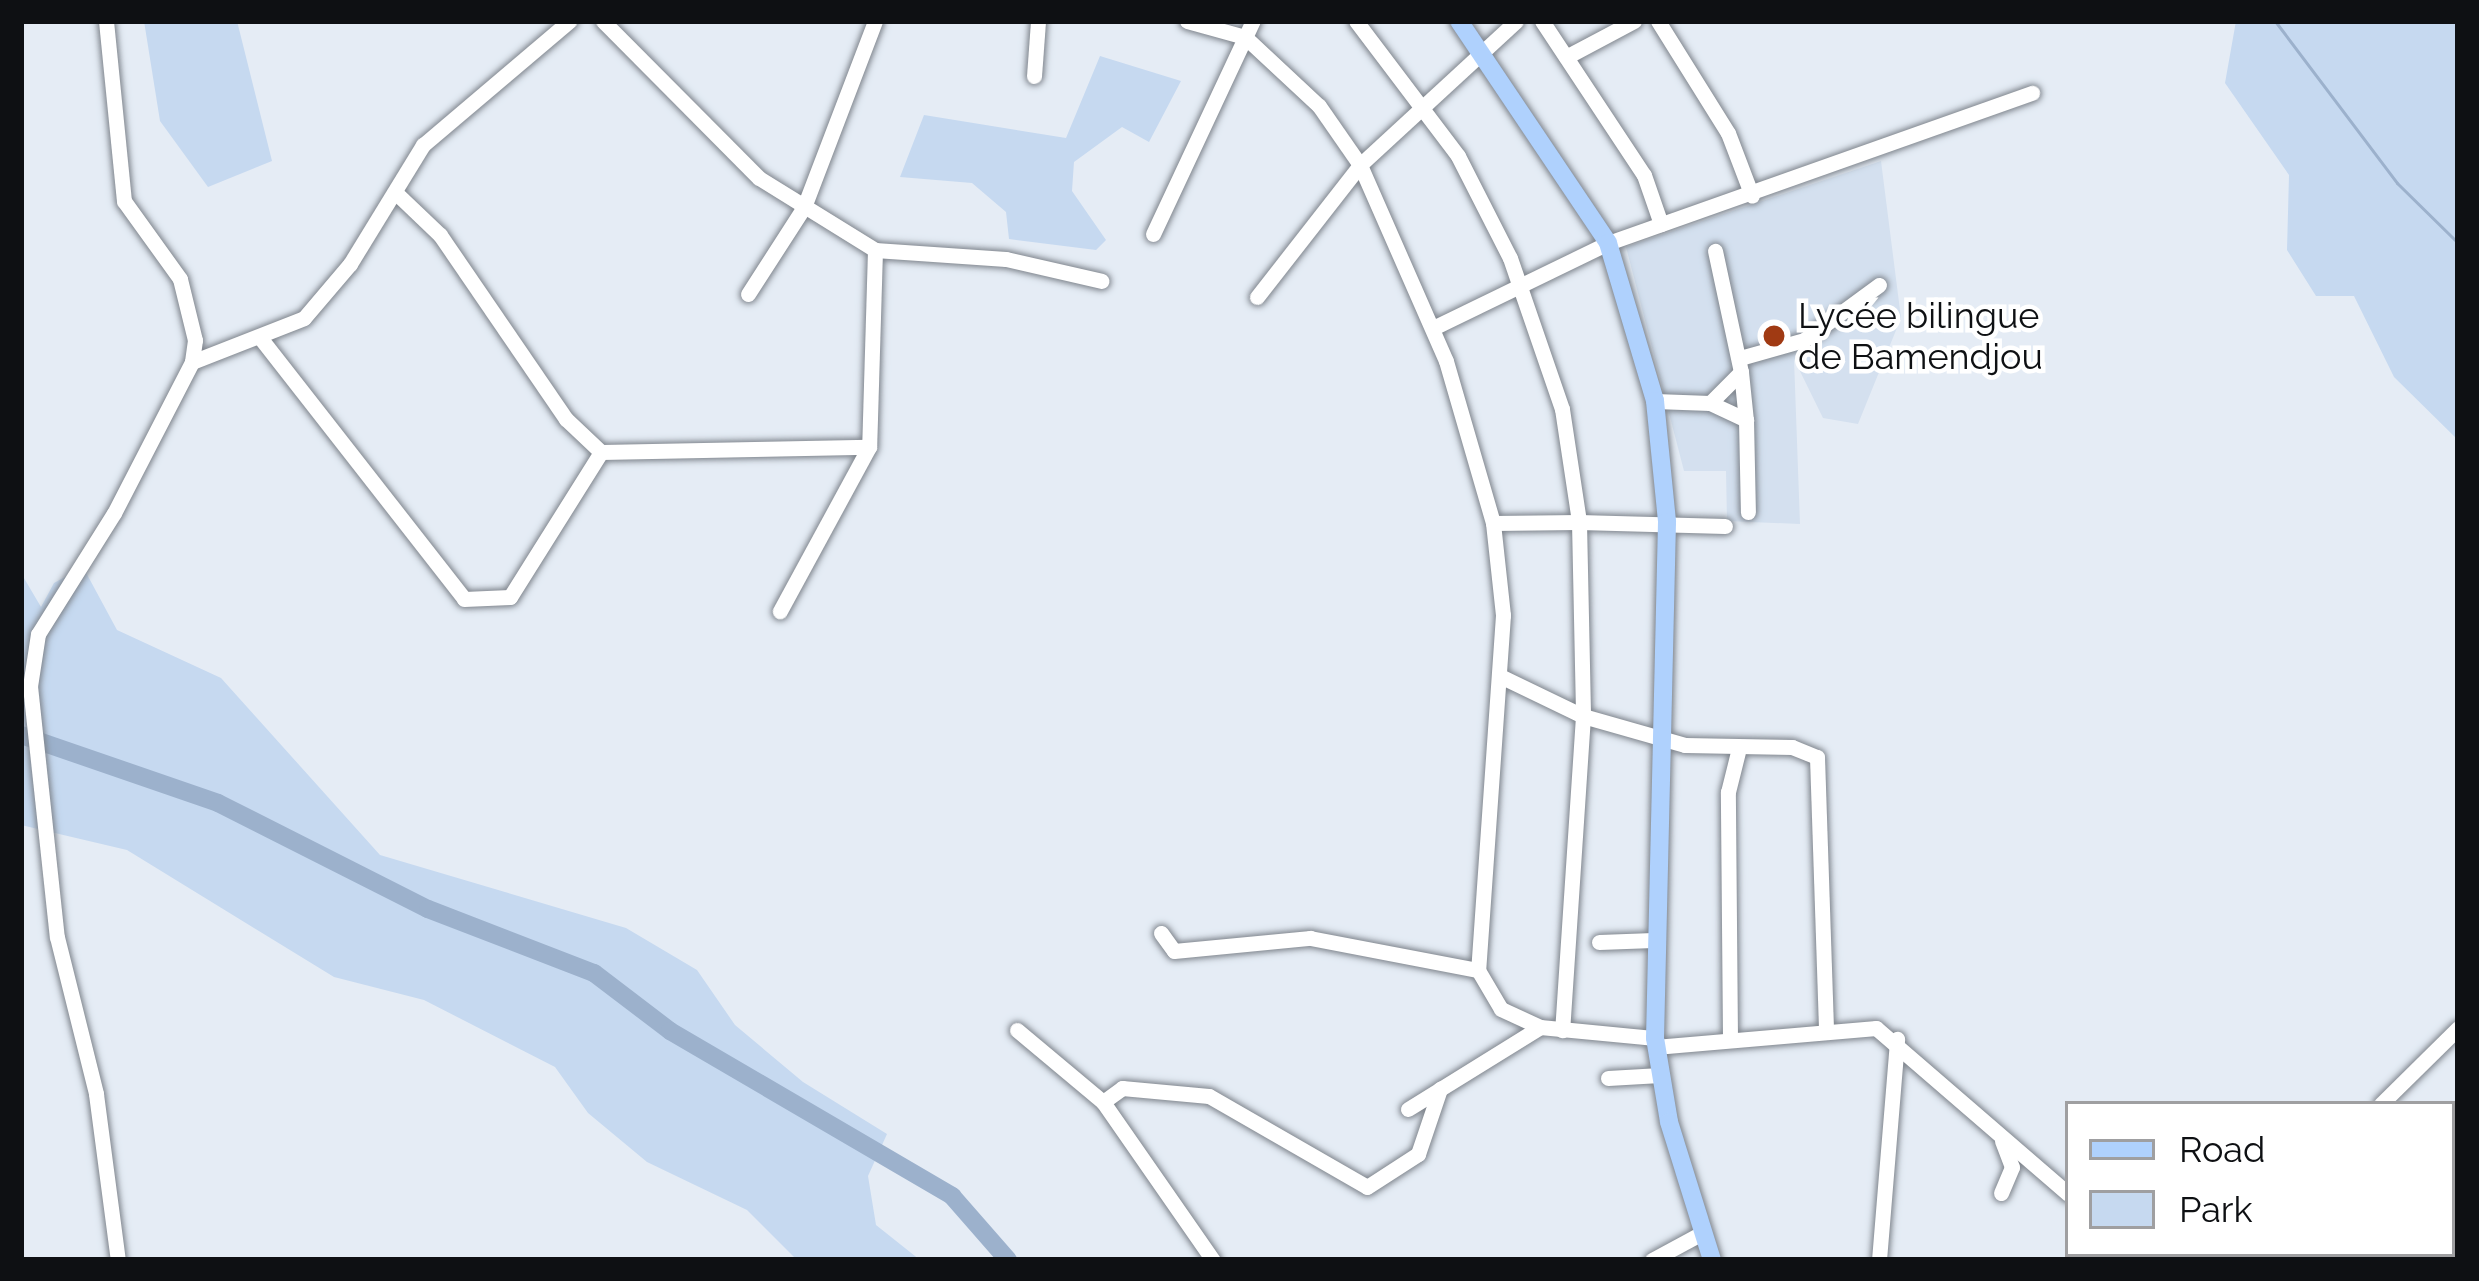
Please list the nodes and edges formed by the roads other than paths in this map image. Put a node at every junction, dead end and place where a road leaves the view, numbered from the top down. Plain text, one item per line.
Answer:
1 (106, 21) edge
2 (569, 21) edge
3 (604, 21) edge
4 (875, 21) edge
5 (1038, 21) edge
6 (1186, 21) edge
7 (1356, 21) edge
8 (1459, 21) edge
9 (1516, 21) edge
10 (1542, 21) edge
11 (1634, 21) edge
12 (1658, 21) edge
13 (1249, 29) edge
14 (1480, 50) junction
15 (1566, 57) junction
16 (1034, 76) dead end
17 (2032, 93) dead end
18 (1422, 104) junction
19 (1360, 165) junction
20 (395, 192) junction
21 (1752, 196) junction
22 (804, 207) junction
23 (1660, 224) junction
24 (1153, 235) dead end
25 (1608, 243) junction
26 (875, 250) junction
27 (1714, 251) dead end
28 (1102, 281) dead end
29 (1880, 285) dead end
30 (1520, 287) junction
31 (748, 294) dead end
32 (1258, 297) dead end
33 (1433, 328) junction
34 (262, 340) junction
35 (192, 362) junction
36 (1741, 365) junction
37 (1654, 401) junction
38 (1710, 403) junction
39 (1745, 420) junction
40 (869, 447) junction
41 (601, 452) junction
42 (1748, 512) dead end
43 (1579, 522) junction
44 (1666, 522) junction
45 (1493, 523) junction
46 (1725, 526) dead end
47 (780, 611) dead end
48 (1500, 676) junction
49 (1583, 716) junction
50 (1658, 738) junction
51 (1738, 752) junction
52 (1161, 933) dead end
53 (1653, 940) junction
54 (1599, 942) dead end
55 (1478, 970) junction
56 (1826, 1026) junction
57 (1540, 1027) junction
58 (2458, 1028) edge
59 (1017, 1030) dead end
60 (1562, 1030) junction
61 (1730, 1038) junction
62 (1897, 1039) junction
63 (1655, 1042) junction
64 (1660, 1075) junction
65 (1608, 1078) dead end
66 (1440, 1090) junction
67 (2384, 1101) edge
68 (1103, 1102) junction
69 (1408, 1108) dead end
70 (1998, 1133) junction
71 (2065, 1191) edge
72 (2002, 1193) dead end
73 (1702, 1233) junction
74 (118, 1260) edge
75 (1214, 1260) edge
76 (1652, 1260) edge
77 (1712, 1260) edge
78 (1880, 1260) edge

1 - 35 street
2 - 20 street
3 - 22 street
4 - 22 street
5 - 16 street
6 - 13 street
7 - 18 street
8 - 14 main road
9 - 14 street
10 - 15 street
11 - 15 street
12 - 21 street
13 - 19 street
13 - 24 street
14 - 18 street
14 - 25 main road
15 - 23 street
17 - 21 street
18 - 19 street
18 - 30 street
19 - 32 street
19 - 33 street
20 - 34 street
20 - 41 street
21 - 23 street
22 - 26 street
22 - 31 street
23 - 25 street
25 - 30 street
25 - 37 main road
26 - 28 street
26 - 40 street
27 - 36 street
29 - 36 street
30 - 33 street
30 - 43 street
33 - 45 street
34 - 35 street
34 - 41 street
35 - 74 street
36 - 38 street
36 - 39 street
37 - 38 street
37 - 44 main road
38 - 39 street
39 - 42 street
40 - 41 street
40 - 47 street
43 - 44 street
43 - 45 street
43 - 49 street
44 - 46 street
44 - 50 main road
45 - 48 street
48 - 49 street
48 - 55 street
49 - 50 street
49 - 60 street
50 - 51 street
50 - 53 main road
51 - 56 street
51 - 61 street
52 - 55 street
53 - 54 street
53 - 63 main road
55 - 57 street
56 - 61 street
56 - 62 street
57 - 60 street
57 - 66 street
58 - 67 street
59 - 68 street
60 - 63 street
61 - 63 street
62 - 70 street
62 - 78 street
63 - 64 main road
64 - 65 street
64 - 73 main road
66 - 68 street
66 - 69 street
68 - 75 street
70 - 71 street
70 - 72 street
73 - 76 street
73 - 77 main road

